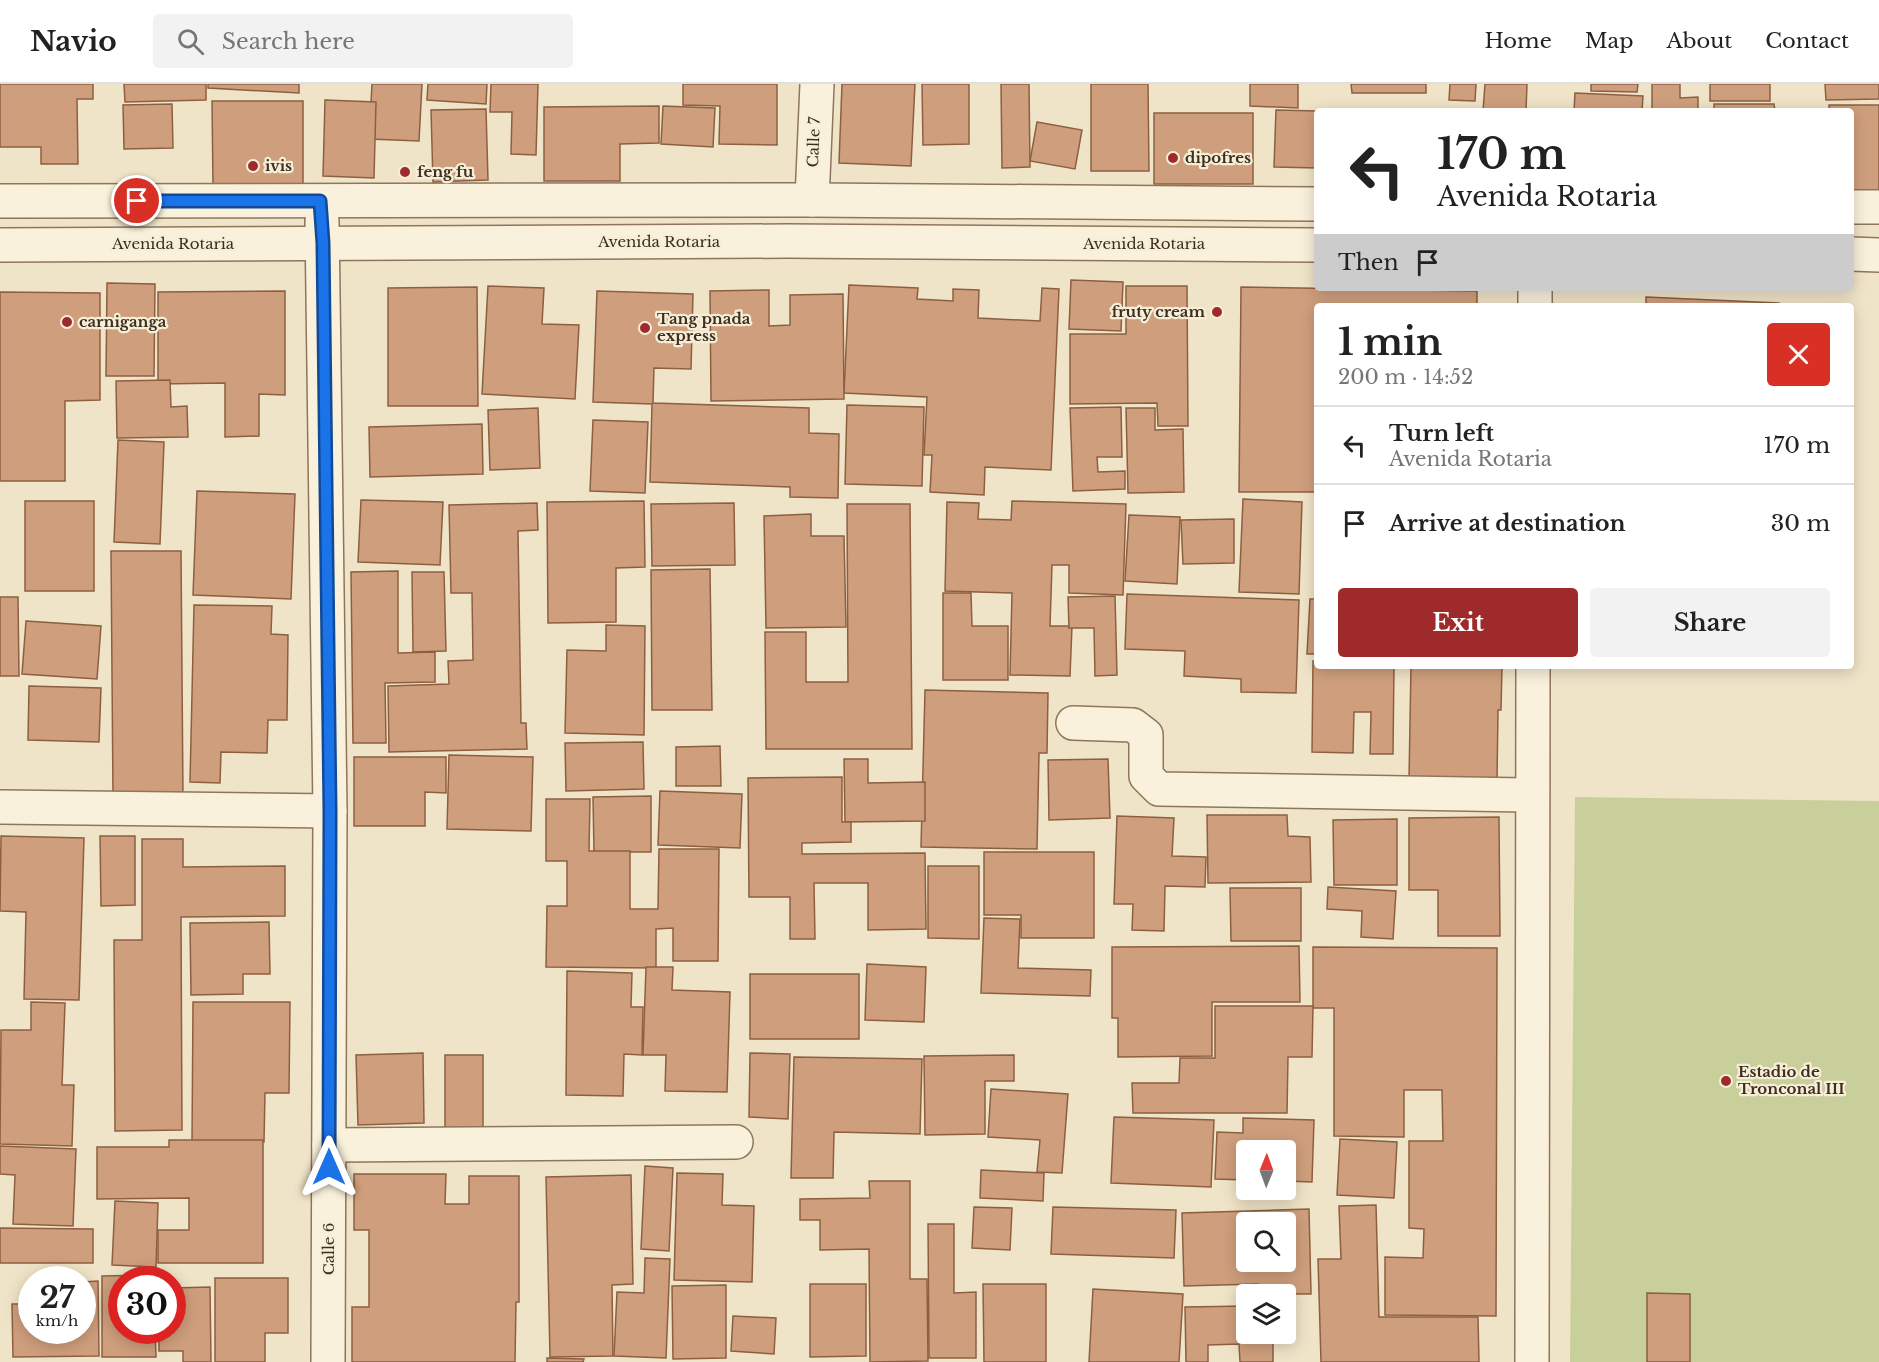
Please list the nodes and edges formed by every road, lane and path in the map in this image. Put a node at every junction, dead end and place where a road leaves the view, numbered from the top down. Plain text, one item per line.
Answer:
1 (817, 84) edge
2 (812, 200) junction
3 (0, 201) edge
4 (320, 201) junction
5 (1314, 204) edge
6 (1854, 207) edge
7 (1879, 207) edge
8 (323, 243) junction
9 (0, 245) edge
10 (1314, 245) edge
11 (1854, 254) edge
12 (1879, 255) edge
13 (1533, 669) edge
14 (1073, 723) dead end
15 (1531, 795) junction
16 (0, 807) edge
17 (330, 812) junction
18 (736, 1142) dead end
19 (329, 1145) junction
20 (328, 1362) edge
21 (1532, 1362) edge

1 - 2 street, Calle 7
2 - 4 street
2 - 5 street
3 - 4 street
4 - 8 street, Calle 6
6 - 7 street
8 - 9 street, Avenida Rotaria
8 - 10 street, Avenida Rotaria
8 - 17 street, Calle 6
11 - 12 street
13 - 15 street
14 - 15 street
15 - 21 street
16 - 17 street
17 - 19 street, Calle 6
18 - 19 street
19 - 20 street, Calle 6

